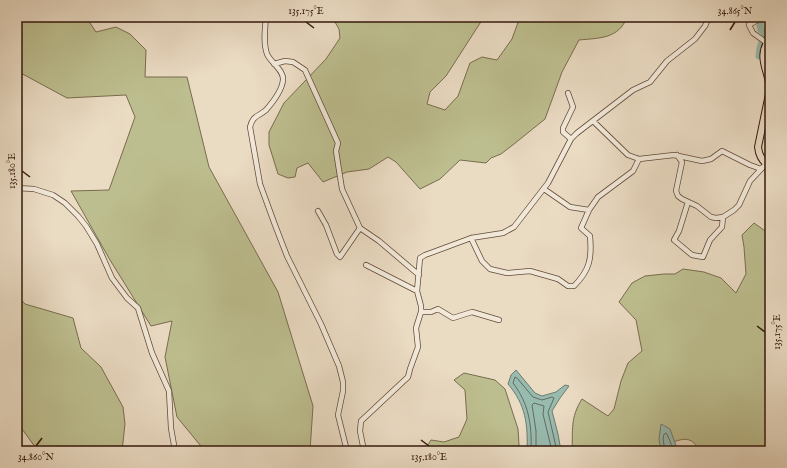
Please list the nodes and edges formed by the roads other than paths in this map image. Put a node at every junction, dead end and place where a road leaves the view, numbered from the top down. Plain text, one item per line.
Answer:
1 (266, 17) edge
2 (709, 17) edge
3 (752, 17) edge
4 (759, 17) edge
5 (749, 25) junction
6 (768, 40) edge
7 (274, 64) junction
8 (568, 93) dead end
9 (593, 121) junction
10 (571, 139) junction
11 (677, 155) junction
12 (638, 159) junction
13 (768, 165) edge
14 (761, 169) junction
15 (17, 188) edge
16 (544, 189) junction
17 (688, 202) junction
18 (589, 210) junction
19 (318, 211) dead end
20 (723, 217) junction
21 (360, 228) junction
22 (471, 238) junction
23 (366, 265) dead end
24 (419, 275) junction
25 (417, 291) junction
26 (421, 312) junction
27 (499, 320) dead end
28 (176, 451) edge
29 (347, 451) edge
30 (364, 451) edge

1 - 7 street
2 - 9 street
3 - 5 street
4 - 5 street
5 - 6 street
6 - 13 main road
7 - 21 street
7 - 29 street
8 - 10 street
9 - 10 street
9 - 12 street
10 - 16 street
11 - 12 street
11 - 14 street
11 - 17 street
12 - 18 street
13 - 14 street
14 - 20 street
15 - 28 street
16 - 18 street
16 - 22 street
17 - 20 street
17 - 20 street
18 - 22 street
19 - 21 street
21 - 24 street
22 - 24 street
23 - 25 street
24 - 25 street
25 - 26 street
26 - 27 street
26 - 30 street

